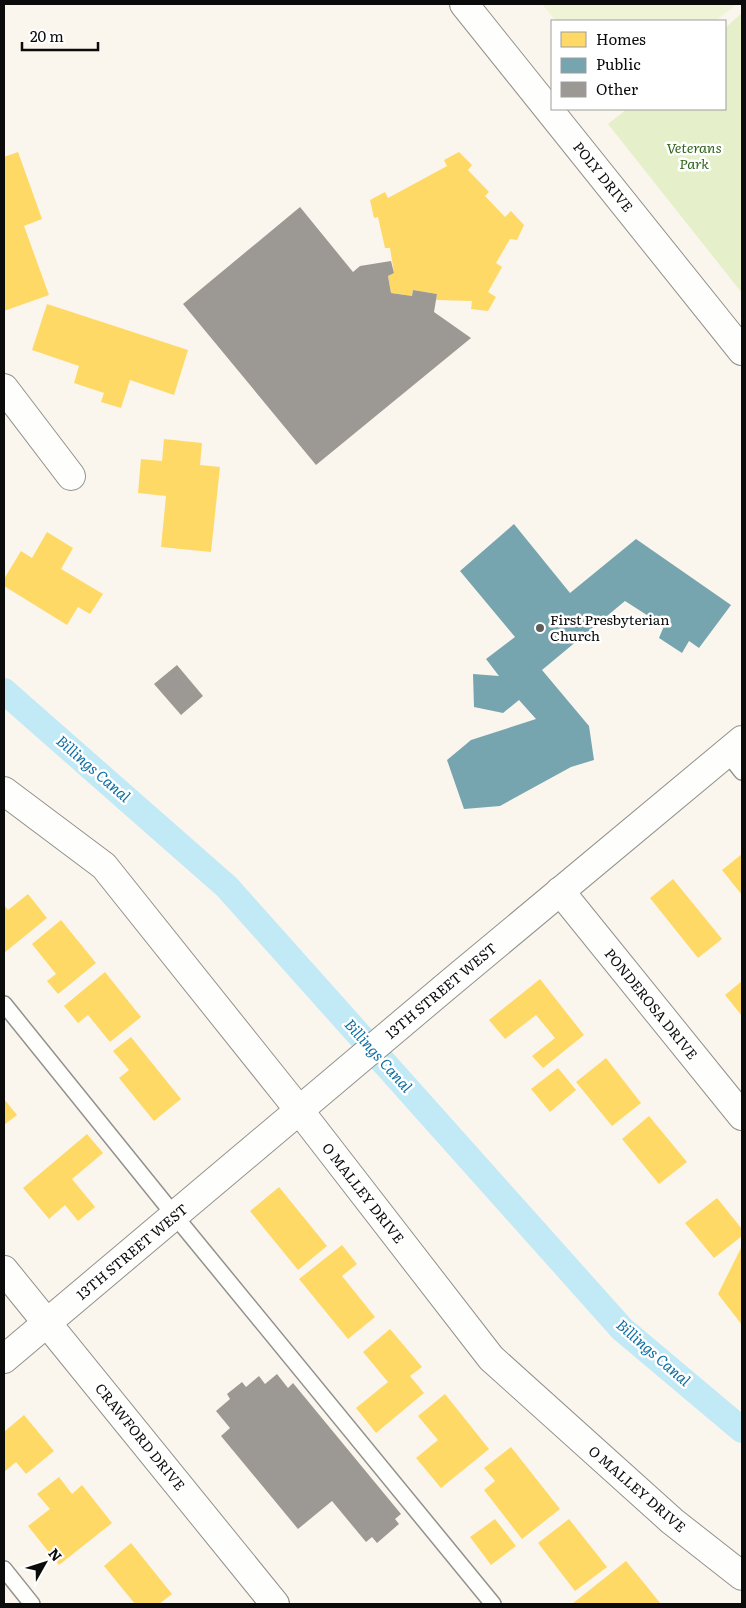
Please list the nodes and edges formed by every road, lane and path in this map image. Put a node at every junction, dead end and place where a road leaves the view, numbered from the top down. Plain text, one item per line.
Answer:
1 (464, 4) edge
2 (742, 351) edge
3 (4, 388) edge
4 (72, 476) dead end
5 (737, 755) edge
6 (4, 792) edge
7 (560, 891) junction
8 (4, 1004) edge
9 (299, 1110) junction
10 (742, 1116) edge
11 (175, 1216) junction
12 (4, 1270) edge
13 (47, 1323) junction
14 (4, 1359) edge
15 (4, 1569) edge
16 (742, 1576) edge
17 (32, 1604) edge
18 (275, 1604) edge
19 (492, 1604) edge

1 - 2 street, POLY DRIVE
3 - 4 street
5 - 7 street, 13TH STREET WEST
6 - 9 street, O MALLEY DRIVE
7 - 9 street, 13TH STREET WEST
7 - 10 street, PONDEROSA DRIVE
8 - 11 lane
9 - 11 street, 13TH STREET WEST
9 - 16 street, O MALLEY DRIVE
11 - 13 street, 13TH STREET WEST
11 - 19 lane
12 - 13 street, CRAWFORD DRIVE
13 - 14 street, 13TH STREET WEST
13 - 18 street, CRAWFORD DRIVE
15 - 17 lane

